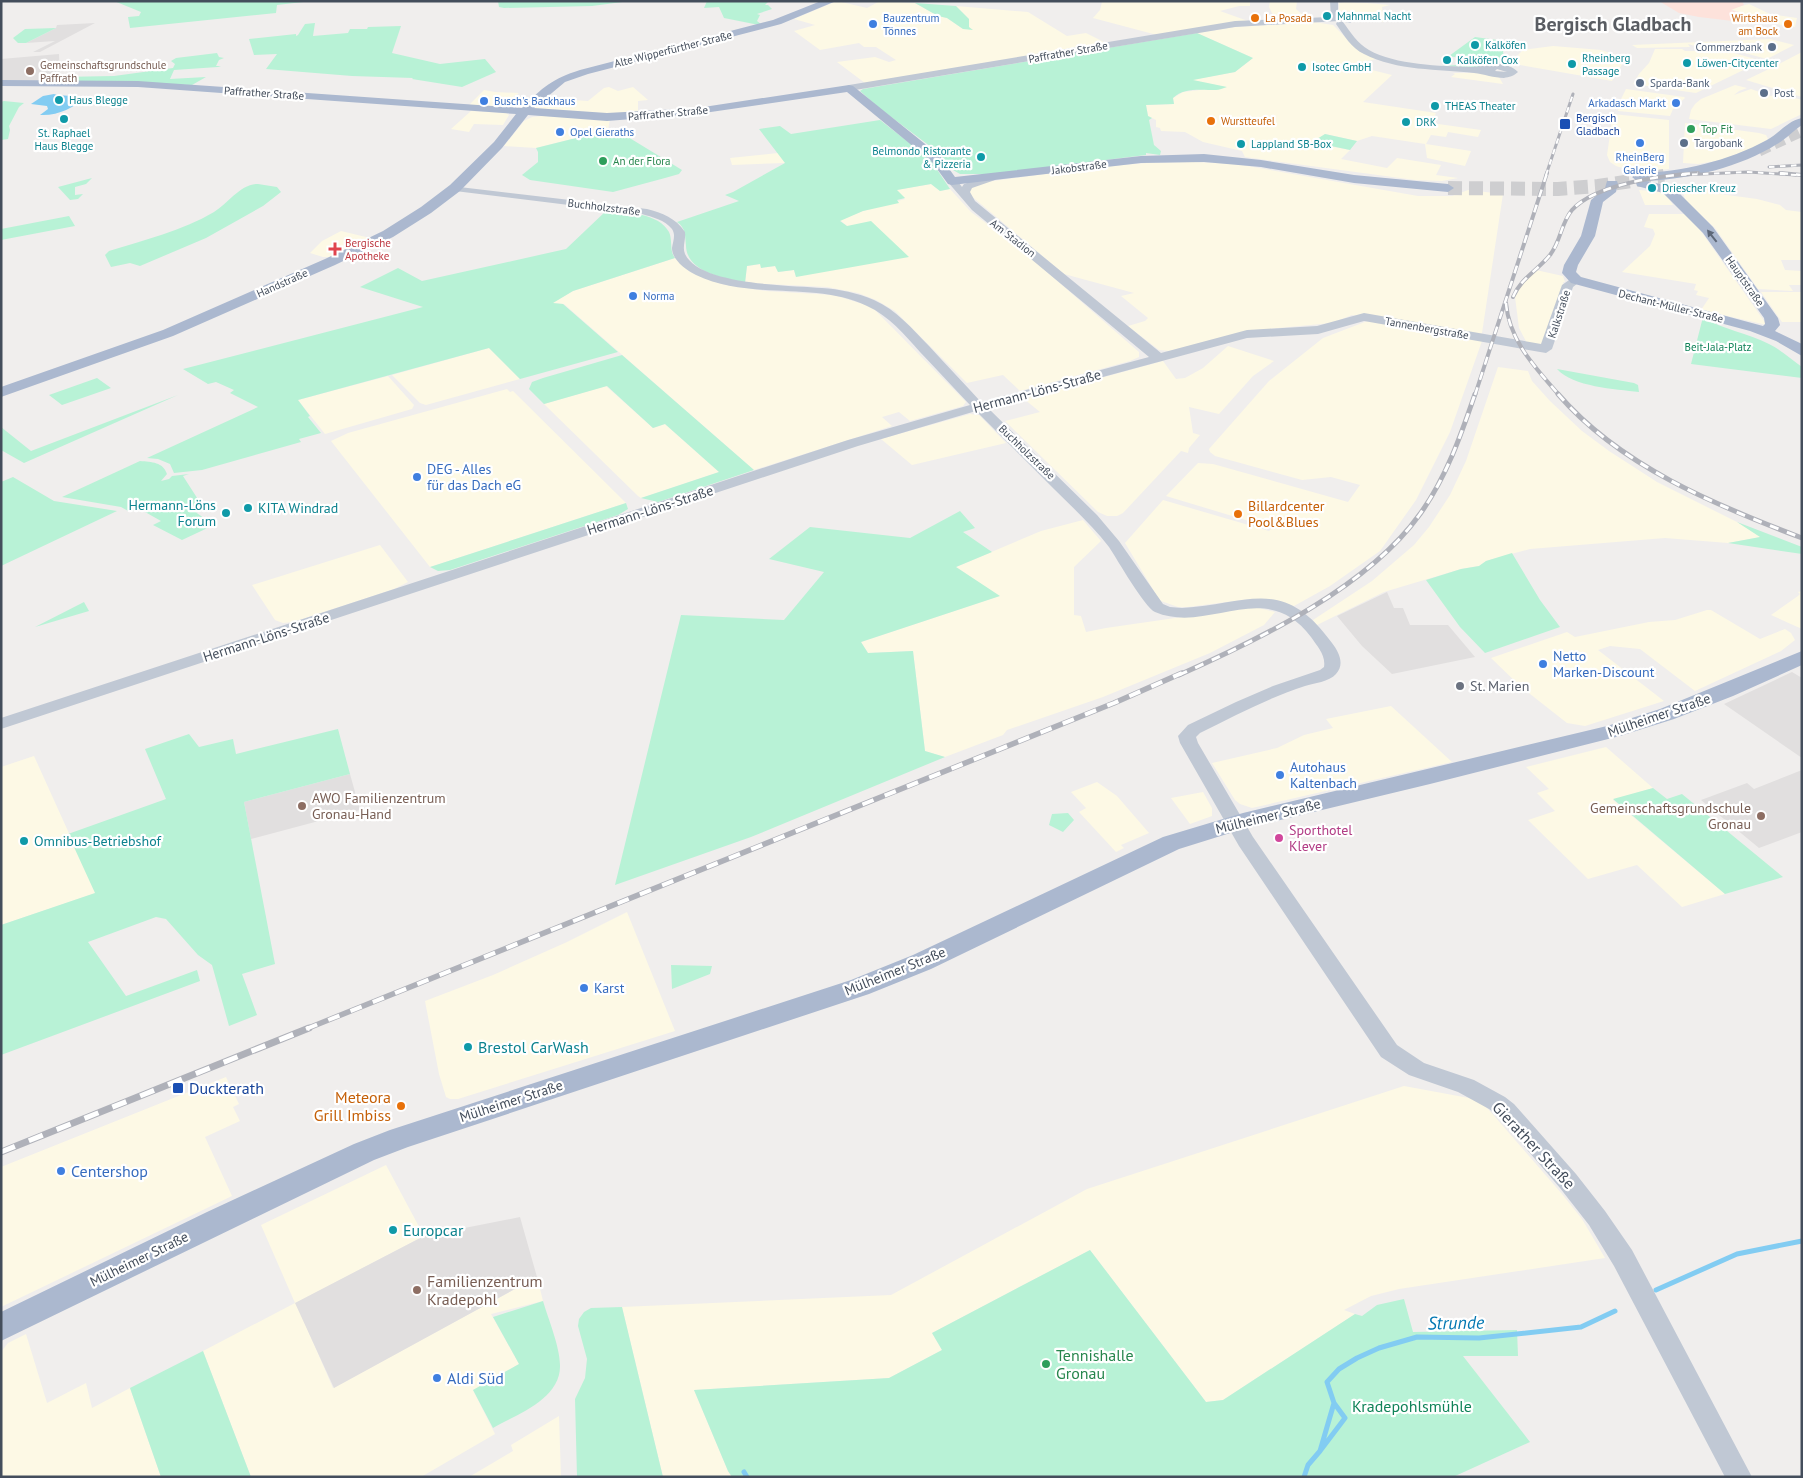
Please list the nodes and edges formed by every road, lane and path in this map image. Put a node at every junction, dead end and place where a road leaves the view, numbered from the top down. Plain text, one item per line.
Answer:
1 (831, 1) edge
2 (1334, 1) edge
3 (1335, 21) junction
4 (1492, 70) dead end
5 (1, 84) edge
6 (848, 92) junction
7 (524, 112) junction
8 (1802, 121) edge
9 (1783, 133) junction
10 (1799, 137) edge
11 (1685, 174) junction
12 (991, 178) junction
13 (952, 181) junction
14 (1629, 182) junction
15 (455, 188) junction
16 (1448, 188) tunnel mouth
17 (970, 202) junction
18 (1679, 202) junction
19 (1576, 280) junction
20 (1308, 331) joint
21 (1766, 331) junction
22 (1546, 349) joint
23 (1802, 351) edge
24 (1158, 358) junction
25 (1, 392) edge
26 (979, 407) junction
27 (1802, 657) edge
28 (1, 724) edge
29 (1235, 823) junction
30 (1, 1327) edge
31 (1739, 1477) edge

1 - 7 main road, Alte Wipperfürther Straße
2 - 3 street
3 - 4 street
3 - 6 street, Paffrather Straße
5 - 7 main road, Paffrather Straße
6 - 7 main road, Paffrather Straße
6 - 13 main road, Am Stadion
7 - 15 main road, Handstraße
8 - 9 main road
9 - 10 main road
9 - 14 main road
10 - 11 main road
11 - 14 main road
11 - 18 main road
12 - 13 main road, Jakobstraße
12 - 16 main road, Jakobstraße
12 - 17 street
13 - 17 street, Am Stadion
14 - 18 main road, Hauptstraße
14 - 19 main road, Kalkstraße
15 - 25 main road, Handstraße
15 - 26 street, Buchholzstraße
17 - 24 street, Am Stadion
21 -> 18 main road, Hauptstraße
19 - 21 main road, Dechant-Müller-Straße
19 - 22 street, Kalkstraße
20 - 22 street, Tannenbergstraße
20 - 24 street, Hermann-Löns-Straße
21 - 23 main road
24 - 26 street, Hermann-Löns-Straße
26 - 28 street, Hermann-Löns-Straße
26 - 29 street, Buchholzstraße
27 - 29 main road, Mülheimer Straße
29 - 30 main road, Mülheimer Straße
29 - 31 street, Gierather Straße

